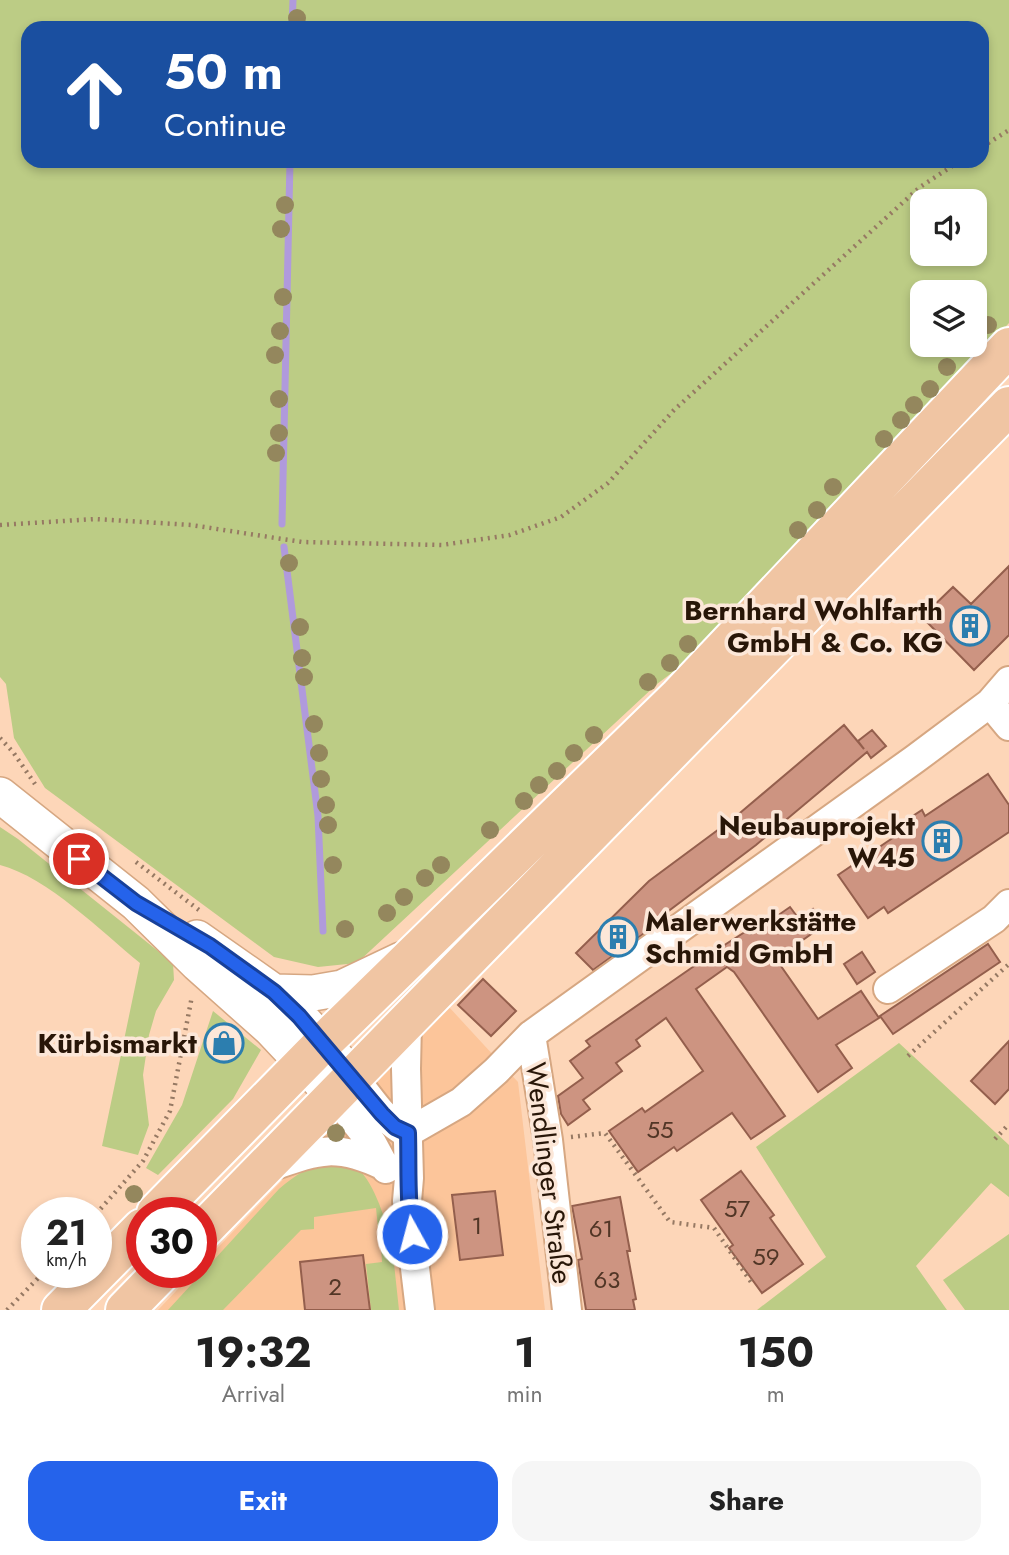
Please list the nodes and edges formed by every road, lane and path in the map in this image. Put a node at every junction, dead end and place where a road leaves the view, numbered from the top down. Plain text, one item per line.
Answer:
1 (1009, 130) edge
2 (989, 143) edge
3 (950, 168) edge
4 (1009, 347) edge
5 (1009, 406) edge
6 (0, 525) edge
7 (1009, 681) edge
8 (990, 703) junction
9 (1009, 726) edge
10 (0, 795) edge
11 (136, 903) junction
12 (1009, 904) edge
13 (416, 952) junction
14 (198, 964) junction
15 (1009, 964) edge
16 (888, 989) dead end
17 (274, 992) junction
18 (407, 1022) junction
19 (531, 1035) junction
20 (313, 1053) junction
21 (908, 1056) dead end
22 (344, 1087) junction
23 (1009, 1124) edge
24 (408, 1133) junction
25 (995, 1139) dead end
26 (548, 1140) junction
27 (384, 1166) junction
28 (261, 1170) junction
29 (111, 1197) edge
30 (172, 1197) edge
31 (407, 1201) junction
32 (217, 1215) edge
33 (126, 1244) edge
34 (751, 1282) dead end
35 (28, 1288) edge
36 (146, 1288) edge
37 (7, 1310) edge
38 (61, 1310) edge
39 (125, 1310) edge
40 (420, 1310) edge
41 (567, 1310) edge

1 - 2 path
3 - 6 path
4 - 13 main road
5 - 18 main road
7 - 8 street, Wendlinger Straße
8 - 9 street
8 - 19 street, Wendlinger Straße
10 - 11 street
11 - 14 street
11 - 17 street
12 - 16 street
13 - 17 street
13 - 20 main road
14 - 20 street
14 - 29 path
15 - 21 path
17 - 20 street
18 - 22 main road
18 - 24 street
19 - 24 street, Wendlinger Straße
19 - 26 street, Wendlinger Straße
20 - 22 street
20 - 30 main road
22 - 24 street
22 - 27 street
22 - 28 main road
23 - 25 path
24 - 31 street
26 - 34 path
26 - 41 street, Wendlinger Straße
27 - 28 street
27 - 31 street
28 - 32 main road
31 - 40 street
33 - 38 main road
35 - 37 path
36 - 39 main road

